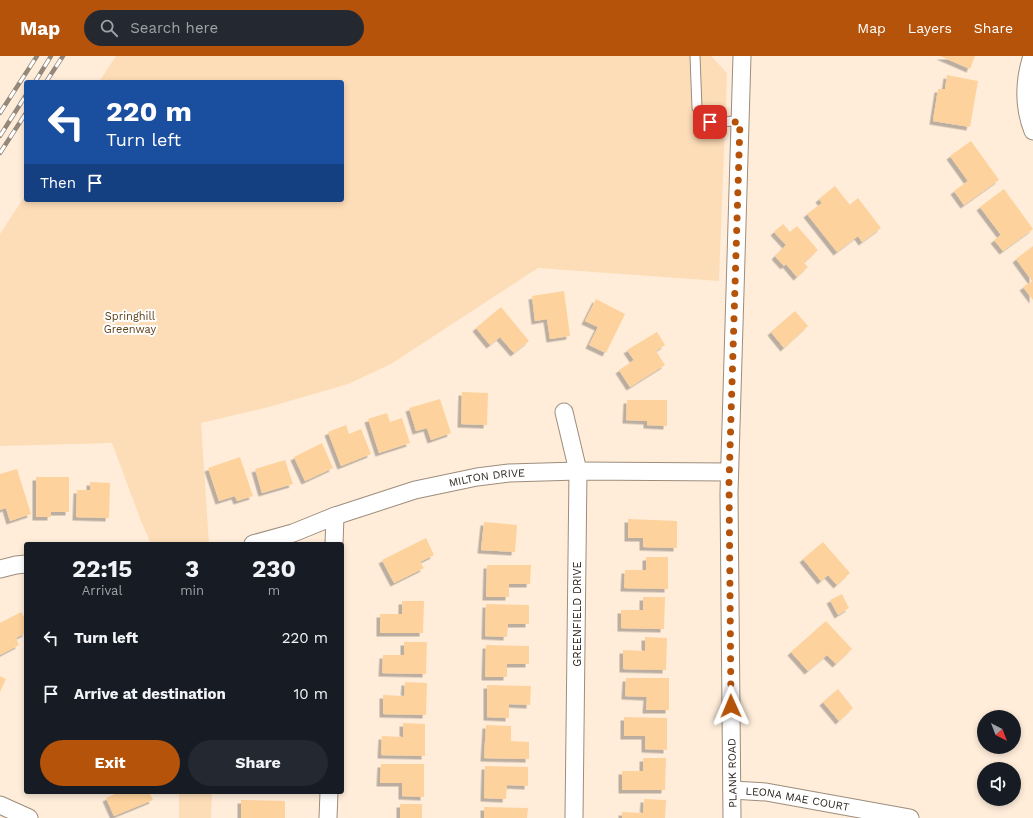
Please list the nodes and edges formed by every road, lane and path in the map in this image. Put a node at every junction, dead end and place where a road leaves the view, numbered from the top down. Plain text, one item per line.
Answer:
1 (695, 56) edge
2 (742, 56) edge
3 (1032, 56) edge
4 (740, 122) junction
5 (1033, 131) edge
6 (564, 412) dead end
7 (578, 471) junction
8 (729, 472) junction
9 (335, 516) junction
10 (260, 542) edge
11 (334, 542) edge
12 (24, 564) edge
13 (0, 569) edge
14 (732, 790) junction
15 (329, 794) edge
16 (0, 805) edge
17 (29, 818) edge
18 (328, 818) edge
19 (574, 818) edge
20 (732, 818) edge
21 (910, 818) edge

1 - 4 lane
2 - 4 street, PLANK ROAD
3 - 5 street
4 - 8 street, PLANK ROAD
6 - 7 street, GREENFIELD DRIVE
7 - 8 street, MILTON DRIVE
7 - 9 street, MILTON DRIVE
7 - 19 street, GREENFIELD DRIVE
8 - 14 street, PLANK ROAD
9 - 10 street, MILTON DRIVE
9 - 11 street
12 - 13 street
14 - 20 street, PLANK ROAD
14 - 21 street, LEONA MAE COURT
15 - 18 street
16 - 17 street

